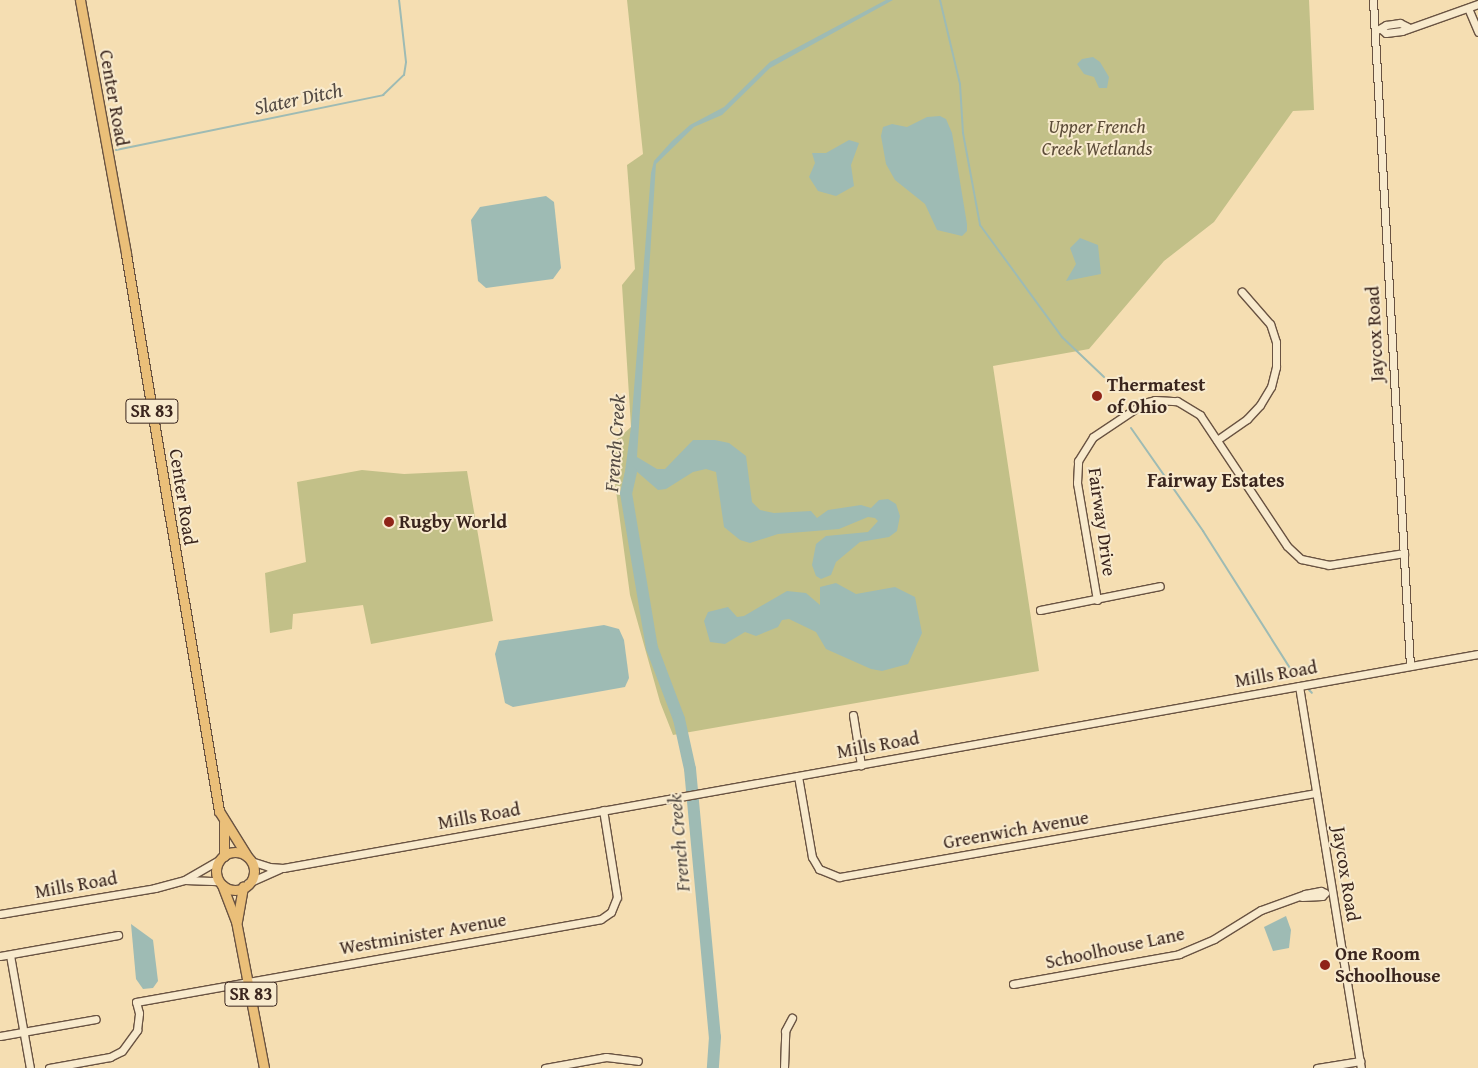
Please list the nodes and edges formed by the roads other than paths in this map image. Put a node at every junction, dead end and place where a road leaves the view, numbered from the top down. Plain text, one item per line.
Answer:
1 (80, 0) edge
2 (1373, 0) edge
3 (1478, 4) edge
4 (1468, 8) junction
5 (1378, 29) junction
6 (1478, 32) edge
7 (1242, 292) dead end
8 (1217, 440) junction
9 (1404, 554) junction
10 (1160, 586) dead end
11 (1097, 600) junction
12 (1040, 610) dead end
13 (1478, 654) edge
14 (1410, 666) junction
15 (1299, 686) junction
16 (853, 715) dead end
17 (861, 765) junction
18 (798, 776) junction
19 (1316, 793) junction
20 (603, 810) junction
21 (224, 822) junction
22 (221, 858) junction
23 (249, 859) junction
24 (283, 868) junction
25 (186, 880) junction
26 (221, 883) junction
27 (246, 885) junction
28 (1329, 893) junction
29 (0, 914) edge
30 (236, 921) junction
31 (118, 935) dead end
32 (10, 954) junction
33 (0, 956) edge
34 (249, 982) junction
35 (1013, 984) dead end
36 (792, 1018) dead end
37 (96, 1019) dead end
38 (24, 1032) junction
39 (0, 1036) edge
40 (638, 1061) dead end
41 (1360, 1064) edge
42 (30, 1068) edge
43 (49, 1068) edge
44 (264, 1068) edge
45 (544, 1068) edge
46 (784, 1068) edge
47 (1317, 1068) edge

1 - 21 main road, Center Road / SR 83
2 - 5 street, Jaycox Road
3 - 4 street
4 - 5 street
4 - 6 street
5 - 9 street, Jaycox Road
7 - 8 street
8 - 9 street, Fairway Drive
8 - 11 street, Fairway Drive
9 - 14 street, Jaycox Road
10 - 11 street
11 - 12 street
13 - 14 street, Mills Road
14 - 15 street, Mills Road
15 - 17 street, Mills Road
15 - 19 street, Jaycox Road
16 - 17 street
17 - 18 street, Mills Road
18 - 19 street, Greenwich Avenue
18 - 20 street, Mills Road
19 - 28 street, Jaycox Road
20 - 24 street, Mills Road
20 - 34 street, Westminister Avenue
21 - 22 main road, Center Road / SR 83
21 - 23 main road, Center Road / SR 83
22 - 23 main road
22 - 25 street, Mills Road
22 - 26 main road
23 - 24 street, Mills Road
23 - 27 main road
24 - 27 street, Mills Road
25 - 26 street, Mills Road
25 - 29 street, Mills Road
26 - 27 main road
26 - 30 main road, SR 83
27 - 30 main road, SR 83
28 - 35 street, Schoolhouse Lane
28 - 41 street, Jaycox Road
30 - 34 main road, SR 83
31 - 32 street
32 - 33 street
32 - 38 street
34 - 43 street, Westminister Avenue
34 - 44 main road, SR 83
36 - 46 street
37 - 38 street
38 - 39 street
38 - 42 street
40 - 45 street
41 - 47 street

